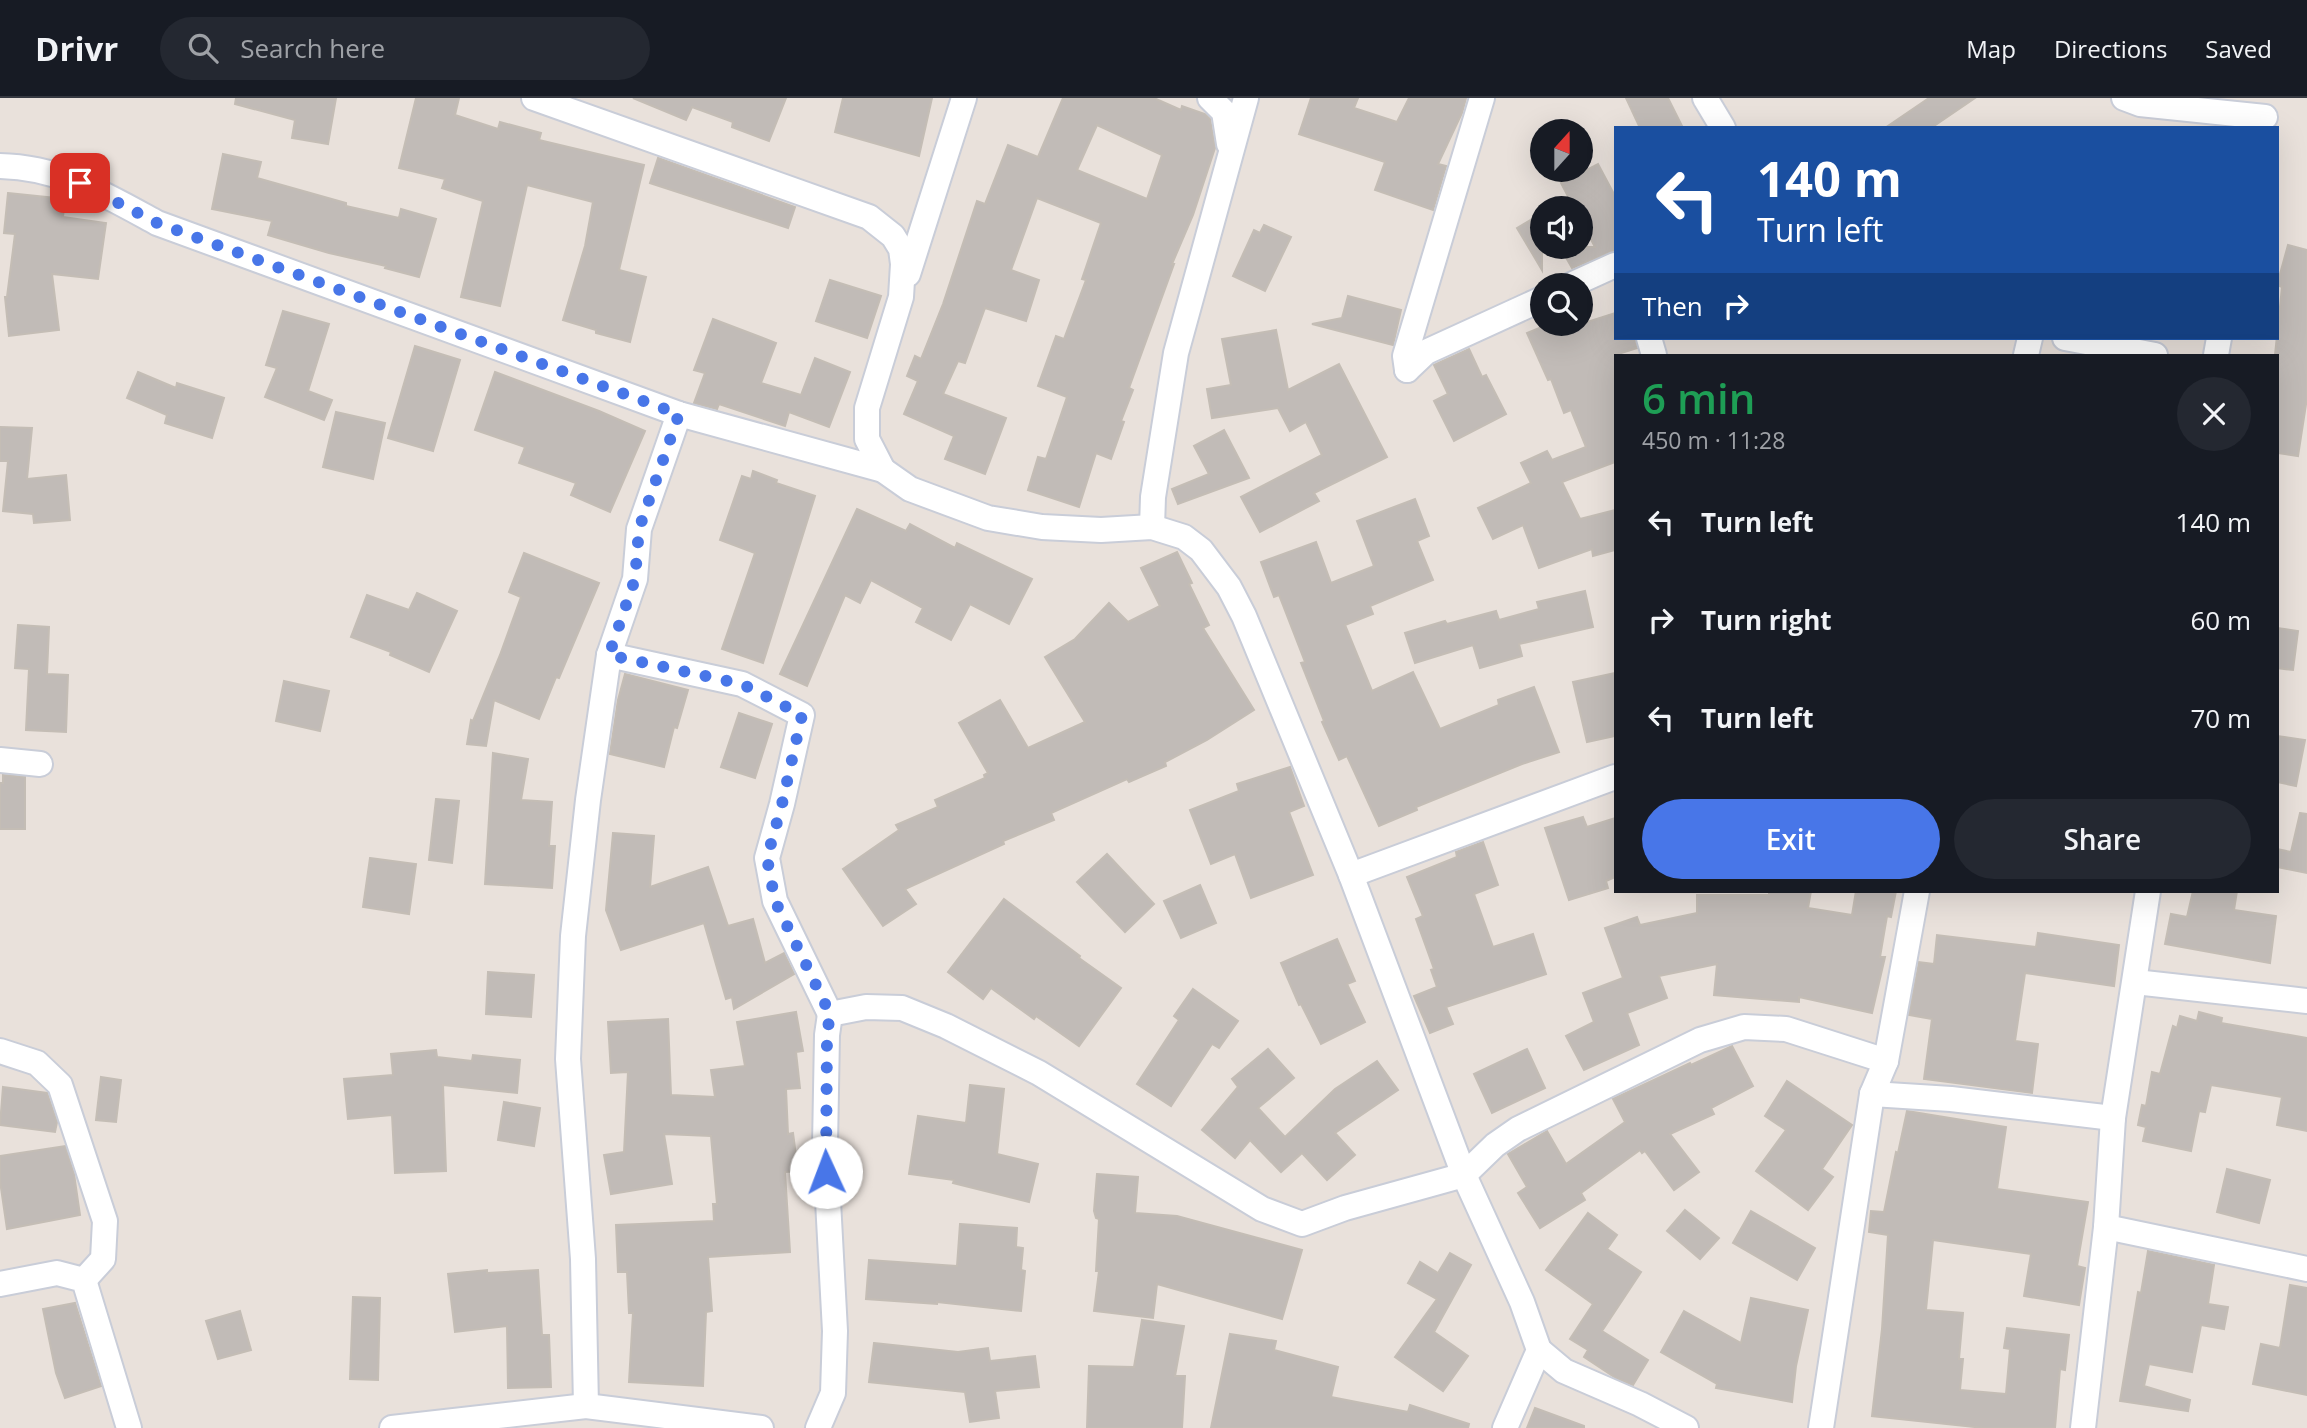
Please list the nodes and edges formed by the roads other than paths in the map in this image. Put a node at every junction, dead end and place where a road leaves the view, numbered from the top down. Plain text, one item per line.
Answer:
1 (534, 98) edge
2 (964, 98) edge
3 (1210, 98) edge
4 (1246, 98) edge
5 (1482, 98) edge
6 (1704, 98) edge
7 (2124, 98) edge
8 (2265, 114) edge
9 (1722, 126) edge
10 (1231, 152) junction
11 (0, 166) edge
12 (1614, 265) edge
13 (1593, 275) edge
14 (901, 297) junction
15 (1530, 304) edge
16 (2076, 340) edge
17 (2150, 354) edge
18 (679, 414) junction
19 (883, 470) junction
20 (1152, 527) junction
21 (609, 655) junction
22 (0, 760) edge
23 (40, 764) dead end
24 (1614, 777) edge
25 (1351, 875) junction
26 (1917, 893) edge
27 (2148, 893) edge
28 (2136, 982) junction
29 (2307, 1001) edge
30 (830, 1014) junction
31 (0, 1051) edge
32 (1886, 1061) junction
33 (1872, 1094) junction
34 (2113, 1118) junction
35 (1464, 1175) junction
36 (2106, 1227) junction
37 (2307, 1269) edge
38 (84, 1280) junction
39 (0, 1284) edge
40 (1539, 1350) junction
41 (586, 1406) junction
42 (129, 1428) edge
43 (392, 1428) edge
44 (761, 1428) edge
45 (818, 1428) edge
46 (1506, 1428) edge
47 (1686, 1428) edge
48 (1821, 1428) edge
49 (2083, 1428) edge

1 - 14 street
2 - 14 street
3 - 10 street
4 - 10 street
5 - 15 street
6 - 9 street
7 - 8 street
10 - 20 street
11 - 18 street
12 - 13 street
14 - 19 street
16 - 17 street
18 - 19 street
18 - 21 street
19 - 20 street
20 - 25 street
21 - 30 street
21 - 41 street
22 - 23 street
24 - 25 street
25 - 35 street
26 - 32 street
27 - 28 street
28 - 29 street
28 - 34 street
30 - 35 street
30 - 45 street
31 - 38 street
32 - 33 street
32 - 35 street
33 - 34 street
33 - 48 street
34 - 36 street
35 - 40 street
36 - 37 street
36 - 49 street
38 - 39 street
38 - 42 street
40 - 46 street
40 - 47 street
41 - 43 street
41 - 44 street

